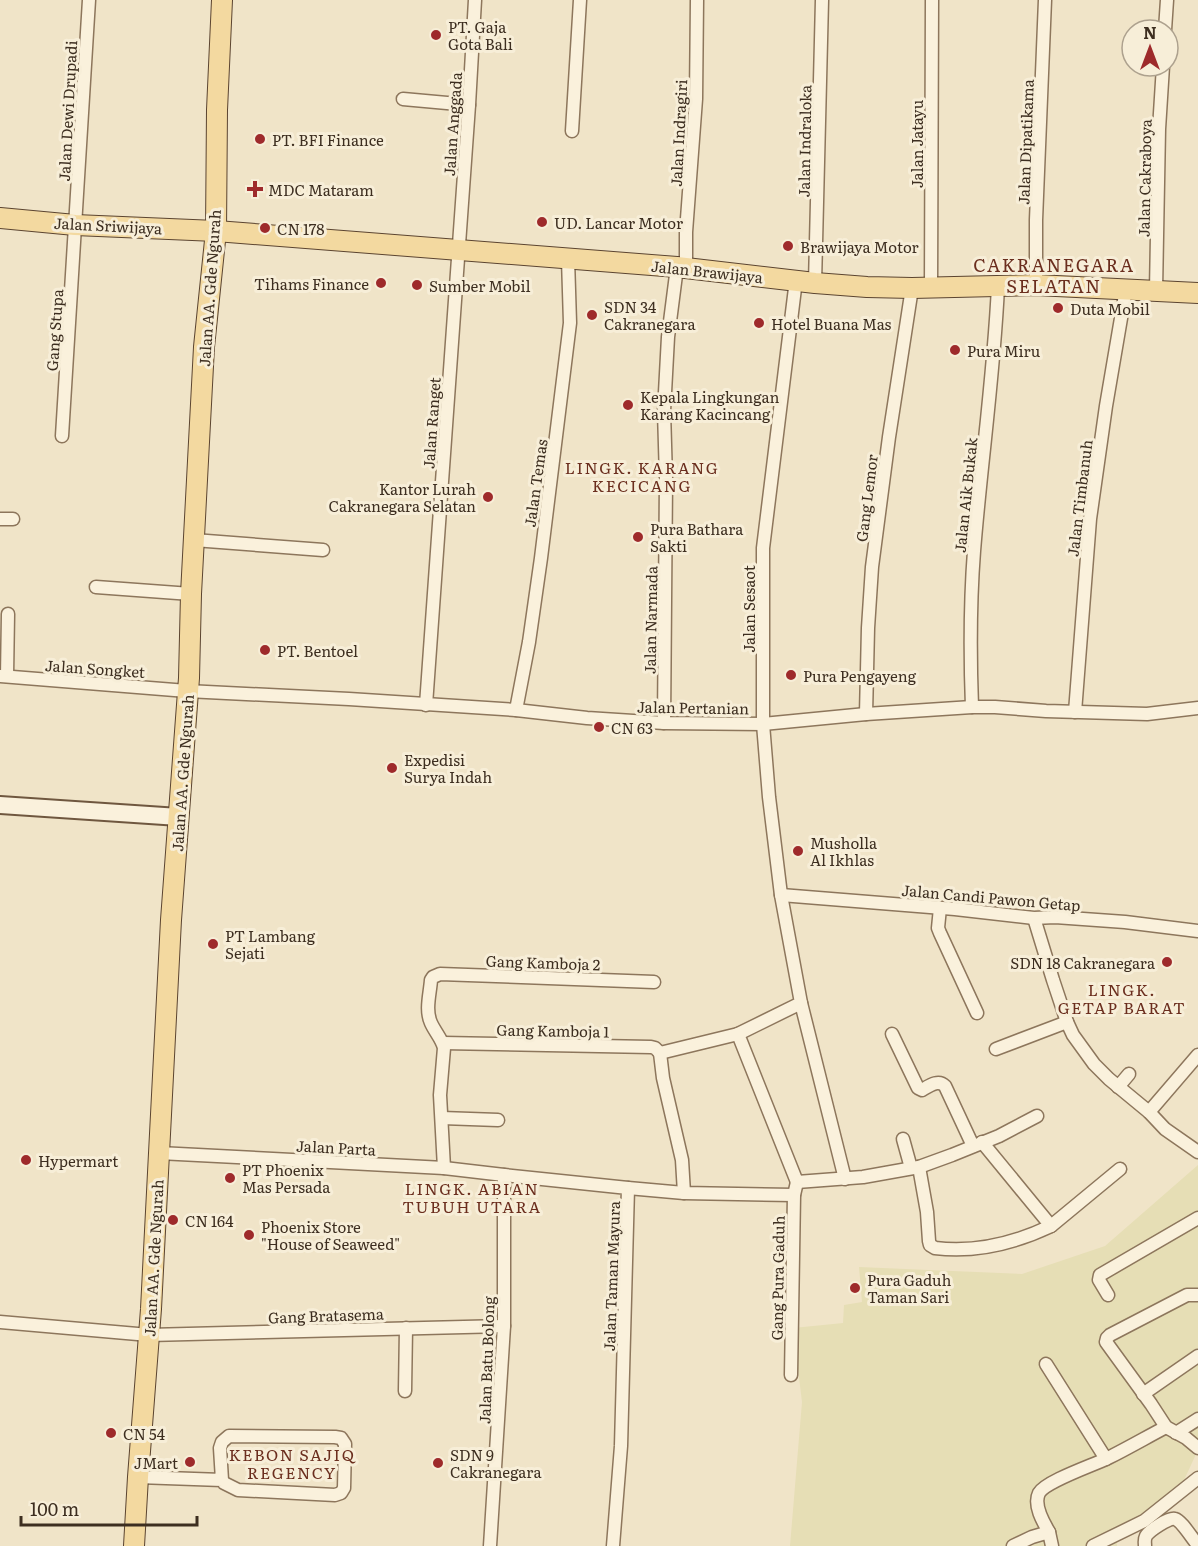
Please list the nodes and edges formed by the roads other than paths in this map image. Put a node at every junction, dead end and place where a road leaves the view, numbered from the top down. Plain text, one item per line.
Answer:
1 (89, 0) edge
2 (222, 0) edge
3 (475, 0) edge
4 (580, 0) edge
5 (697, 0) edge
6 (822, 0) edge
7 (932, 0) edge
8 (1045, 0) edge
9 (1167, 0) edge
10 (1166, 18) edge
11 (1162, 78) edge
12 (403, 99) dead end
13 (470, 105) junction
14 (572, 131) dead end
15 (0, 218) edge
16 (75, 225) junction
17 (216, 231) junction
18 (459, 251) junction
19 (568, 259) junction
20 (681, 268) junction
21 (805, 282) junction
22 (1035, 285) junction
23 (998, 286) junction
24 (921, 288) junction
25 (1126, 289) junction
26 (1156, 290) junction
27 (1198, 293) edge
28 (62, 436) dead end
29 (0, 519) edge
30 (13, 519) dead end
31 (194, 540) junction
32 (323, 550) dead end
33 (96, 587) dead end
34 (191, 594) junction
35 (8, 614) dead end
36 (3, 676) edge
37 (187, 691) junction
38 (426, 705) junction
39 (972, 707) junction
40 (1198, 708) edge
41 (516, 710) junction
42 (1075, 712) junction
43 (866, 714) junction
44 (664, 723) junction
45 (763, 724) junction
46 (0, 805) edge
47 (179, 817) junction
48 (781, 895) junction
49 (940, 908) junction
50 (1034, 918) junction
51 (1198, 931) edge
52 (654, 982) dead end
53 (801, 1003) junction
54 (976, 1013) dead end
55 (1067, 1022) junction
56 (738, 1034) junction
57 (892, 1034) dead end
58 (443, 1043) junction
59 (996, 1049) dead end
60 (660, 1053) junction
61 (1198, 1055) edge
62 (1129, 1074) dead end
63 (1118, 1087) junction
64 (1149, 1112) junction
65 (1037, 1116) dead end
66 (442, 1118) junction
67 (498, 1120) dead end
68 (903, 1139) dead end
69 (977, 1144) junction
70 (1198, 1152) edge
71 (159, 1153) junction
72 (444, 1168) junction
73 (915, 1168) junction
74 (1120, 1169) dead end
75 (507, 1176) junction
76 (845, 1179) junction
77 (628, 1188) junction
78 (796, 1188) junction
79 (684, 1193) junction
80 (1198, 1218) edge
81 (1051, 1226) junction
82 (1108, 1295) dead end
83 (1198, 1295) edge
84 (0, 1322) edge
85 (504, 1326) junction
86 (406, 1328) junction
87 (149, 1335) junction
88 (1198, 1356) edge
89 (1046, 1364) dead end
90 (791, 1375) dead end
91 (405, 1391) dead end
92 (1143, 1394) junction
93 (1198, 1419) edge
94 (1171, 1430) junction
95 (1198, 1448) edge
96 (1106, 1459) junction
97 (138, 1476) junction
98 (1198, 1478) edge
99 (222, 1480) junction
100 (1049, 1532) junction
101 (1198, 1545) edge
102 (134, 1546) edge
103 (490, 1546) edge
104 (613, 1546) edge
105 (1013, 1546) edge
106 (1052, 1546) edge
107 (1094, 1546) edge
108 (1145, 1546) edge

1 - 16 street, Jalan Dewi Drupadi
2 - 17 main road, Jalan AA. Gde Ngurah
3 - 13 street, Jalan Anggada
4 - 14 street
5 - 20 street, Jalan Indragiri
6 - 21 street, Jalan Indraloka
7 - 24 street, Jalan Jatayu
8 - 22 street, Jalan Dipatikama
9 - 10 street
11 - 26 street, Jalan Cakraboya
12 - 13 street
13 - 18 street, Jalan Anggada
15 - 16 main road, Jalan Sriwijaya
16 - 17 main road, Jalan Sriwijaya
16 - 28 street, Gang Stupa
17 - 18 main road, Jalan Brawijaya
17 - 31 main road, Jalan AA. Gde Ngurah
18 - 19 main road, Jalan Brawijaya
18 - 38 street, Jalan Ranget
19 - 20 main road, Jalan Brawijaya
19 - 41 street, Jalan Temas
20 - 21 main road, Jalan Brawijaya
20 - 44 street, Jalan Narmada
21 - 24 main road, Jalan Brawijaya
21 - 45 street, Jalan Sesaot
22 - 23 main road, Jalan Brawijaya
22 - 25 main road, Jalan Brawijaya
23 - 24 main road, Jalan Brawijaya
23 - 39 street, Jalan Aik Bukak
24 - 43 street, Gang Lemor
25 - 26 main road, Jalan Brawijaya
25 - 42 street, Jalan Timbanuh
26 - 27 main road, Jalan Brawijaya
29 - 30 street
31 - 32 street
31 - 34 main road, Jalan AA. Gde Ngurah
33 - 34 street
34 - 37 main road, Jalan AA. Gde Ngurah
35 - 36 street
36 - 37 street, Jalan Songket
37 - 38 street, Jalan Pertanian
37 - 47 main road, Jalan AA. Gde Ngurah
38 - 41 street, Jalan Pertanian
39 - 42 street, Jalan Pertanian
39 - 43 street, Jalan Pertanian
40 - 42 street, Jalan Pertanian
41 - 44 street, Jalan Pertanian
43 - 45 street, Jalan Pertanian
44 - 45 street, Jalan Pertanian
45 - 48 street, Jalan Sesaot
46 - 47 street
47 - 71 main road, Jalan AA. Gde Ngurah
48 - 49 street, Jalan Candi Pawon Getap
48 - 53 street, Jalan Sesaot
49 - 50 street, Jalan Candi Pawon Getap
49 - 54 street
50 - 51 street, Jalan Candi Pawon Getap
50 - 55 street
52 - 58 street, Gang Kamboja 2
53 - 56 street
53 - 76 street, Jalan Sesaot
55 - 59 street
55 - 63 street
56 - 60 street
56 - 78 street
57 - 69 street
58 - 60 street, Gang Kamboja 1
58 - 66 street
60 - 79 street
61 - 64 street
62 - 63 street
63 - 64 street
64 - 70 street
65 - 69 street
66 - 67 street
66 - 72 street
68 - 73 street
69 - 73 street
69 - 81 street
71 - 72 street, Jalan Parta
71 - 87 main road, Jalan AA. Gde Ngurah
72 - 75 street, Jalan Parta
73 - 76 street
73 - 81 street
74 - 81 street
75 - 77 street, Jalan Taman Mayura
75 - 85 street, Jalan Batu Bolong
76 - 78 street
77 - 79 street
77 - 104 street, Jalan Taman Mayura
78 - 79 street
78 - 90 street, Gang Pura Gaduh
80 - 82 street
83 - 92 street
84 - 87 street, Gang Bratasema
85 - 86 street, Gang Bratasema
85 - 103 street, Jalan Batu Bolong
86 - 87 street, Gang Bratasema
86 - 91 street
87 - 97 main road, Jalan AA. Gde Ngurah
88 - 92 street
89 - 96 street
92 - 94 street
93 - 94 street
94 - 95 street
94 - 96 street
96 - 100 street
97 - 99 street
97 - 102 main road, Jalan AA. Gde Ngurah
98 - 107 street
99 - 99 street
100 - 105 street
100 - 106 street
101 - 108 street

